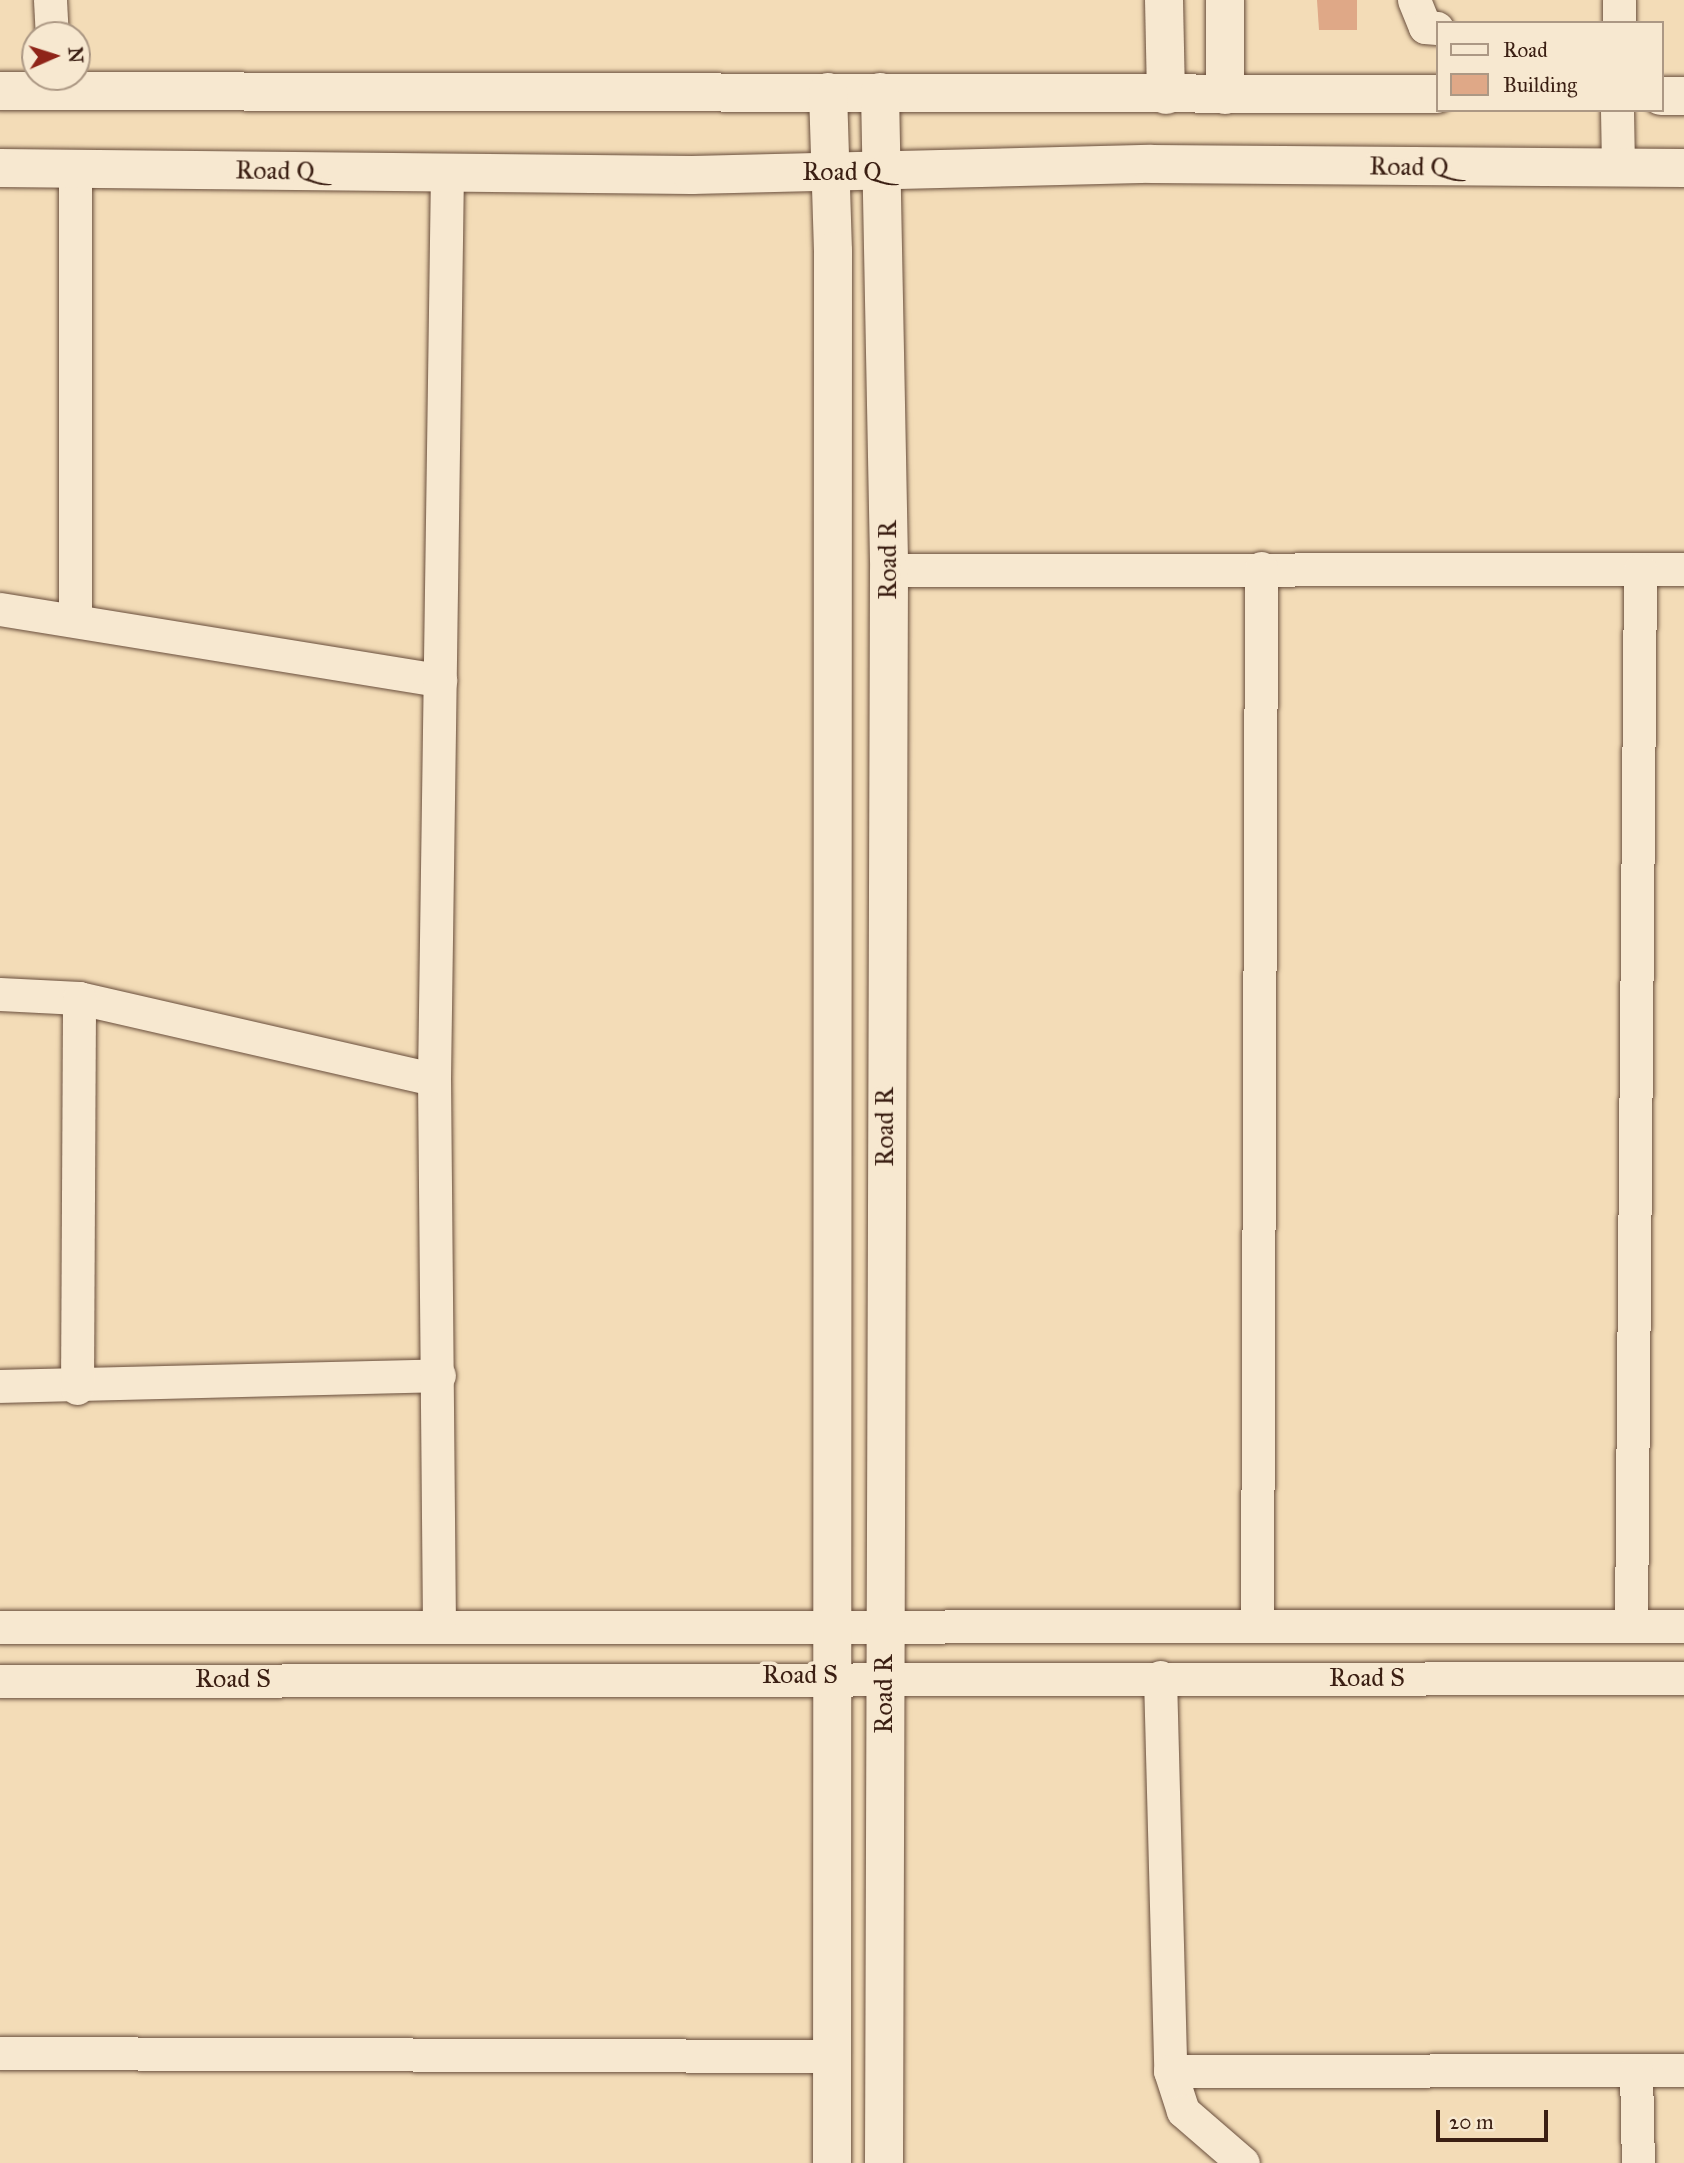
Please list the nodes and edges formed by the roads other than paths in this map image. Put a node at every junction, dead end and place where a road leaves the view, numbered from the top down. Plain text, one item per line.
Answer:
1 (50, 0) edge
2 (1164, 0) edge
3 (1225, 0) edge
4 (1414, 0) edge
5 (1619, 0) edge
6 (51, 21) edge
7 (1619, 21) edge
8 (1436, 28) edge
9 (91, 84) edge
10 (21, 88) edge
11 (0, 91) edge
12 (828, 92) junction
13 (880, 92) junction
14 (1436, 94) edge
15 (1166, 95) junction
16 (1225, 95) junction
17 (1663, 96) edge
18 (1684, 96) edge
19 (1617, 112) edge
20 (0, 168) edge
21 (1684, 168) edge
22 (75, 169) junction
23 (1618, 169) junction
24 (829, 170) junction
25 (881, 172) junction
26 (446, 173) junction
27 (1261, 568) junction
28 (1684, 569) edge
29 (889, 570) junction
30 (1640, 570) junction
31 (0, 609) edge
32 (75, 616) junction
33 (440, 680) junction
34 (0, 993) edge
35 (79, 999) junction
36 (434, 1079) junction
37 (439, 1376) junction
38 (0, 1386) edge
39 (77, 1388) junction
40 (831, 1626) junction
41 (884, 1626) junction
42 (1257, 1626) junction
43 (1630, 1626) junction
44 (1684, 1626) edge
45 (0, 1627) edge
46 (439, 1627) junction
47 (832, 1675) junction
48 (884, 1676) junction
49 (1160, 1677) junction
50 (1684, 1678) edge
51 (0, 1681) edge
52 (0, 2053) edge
53 (831, 2056) junction
54 (1684, 2070) edge
55 (1170, 2071) junction
56 (1636, 2071) junction
57 (832, 2163) edge
58 (884, 2163) edge
59 (1243, 2163) edge
60 (1638, 2163) edge

1 - 6 street
2 - 15 street
3 - 16 street
4 - 8 street
5 - 7 street
9 - 12 street
10 - 11 street
12 - 13 street
12 - 24 street, Road R
13 - 15 street
13 - 25 street, Road R
14 - 16 street
15 - 16 street
17 - 18 street
19 - 23 street
20 - 22 street, Road Q
21 - 23 street, Road Q
22 - 26 street, Road Q
22 - 32 street
23 - 25 street, Road Q
24 - 25 street, Road Q
24 - 26 street, Road Q
24 - 40 street, Road R
25 - 29 street, Road R
26 - 33 street
27 - 29 street
27 - 30 street
27 - 42 street
28 - 30 street
29 - 41 street, Road R
30 - 43 street
31 - 32 street
32 - 33 street
33 - 36 street
34 - 35 street
35 - 36 street
35 - 39 street
36 - 37 street
37 - 39 street
37 - 46 street
38 - 39 street
40 - 41 street, Road S
40 - 46 street, Road S
40 - 47 street, Road R
41 - 42 street, Road S
41 - 48 street, Road R
42 - 43 street, Road S
43 - 44 street, Road S
45 - 46 street, Road S
47 - 48 street, Road S
47 - 51 street, Road S
47 - 53 street, Road R
48 - 49 street, Road S
48 - 58 street, Road R
49 - 50 street, Road S
49 - 55 street
52 - 53 street
53 - 57 street, Road R
54 - 56 street
55 - 56 street
55 - 59 street
56 - 60 street

